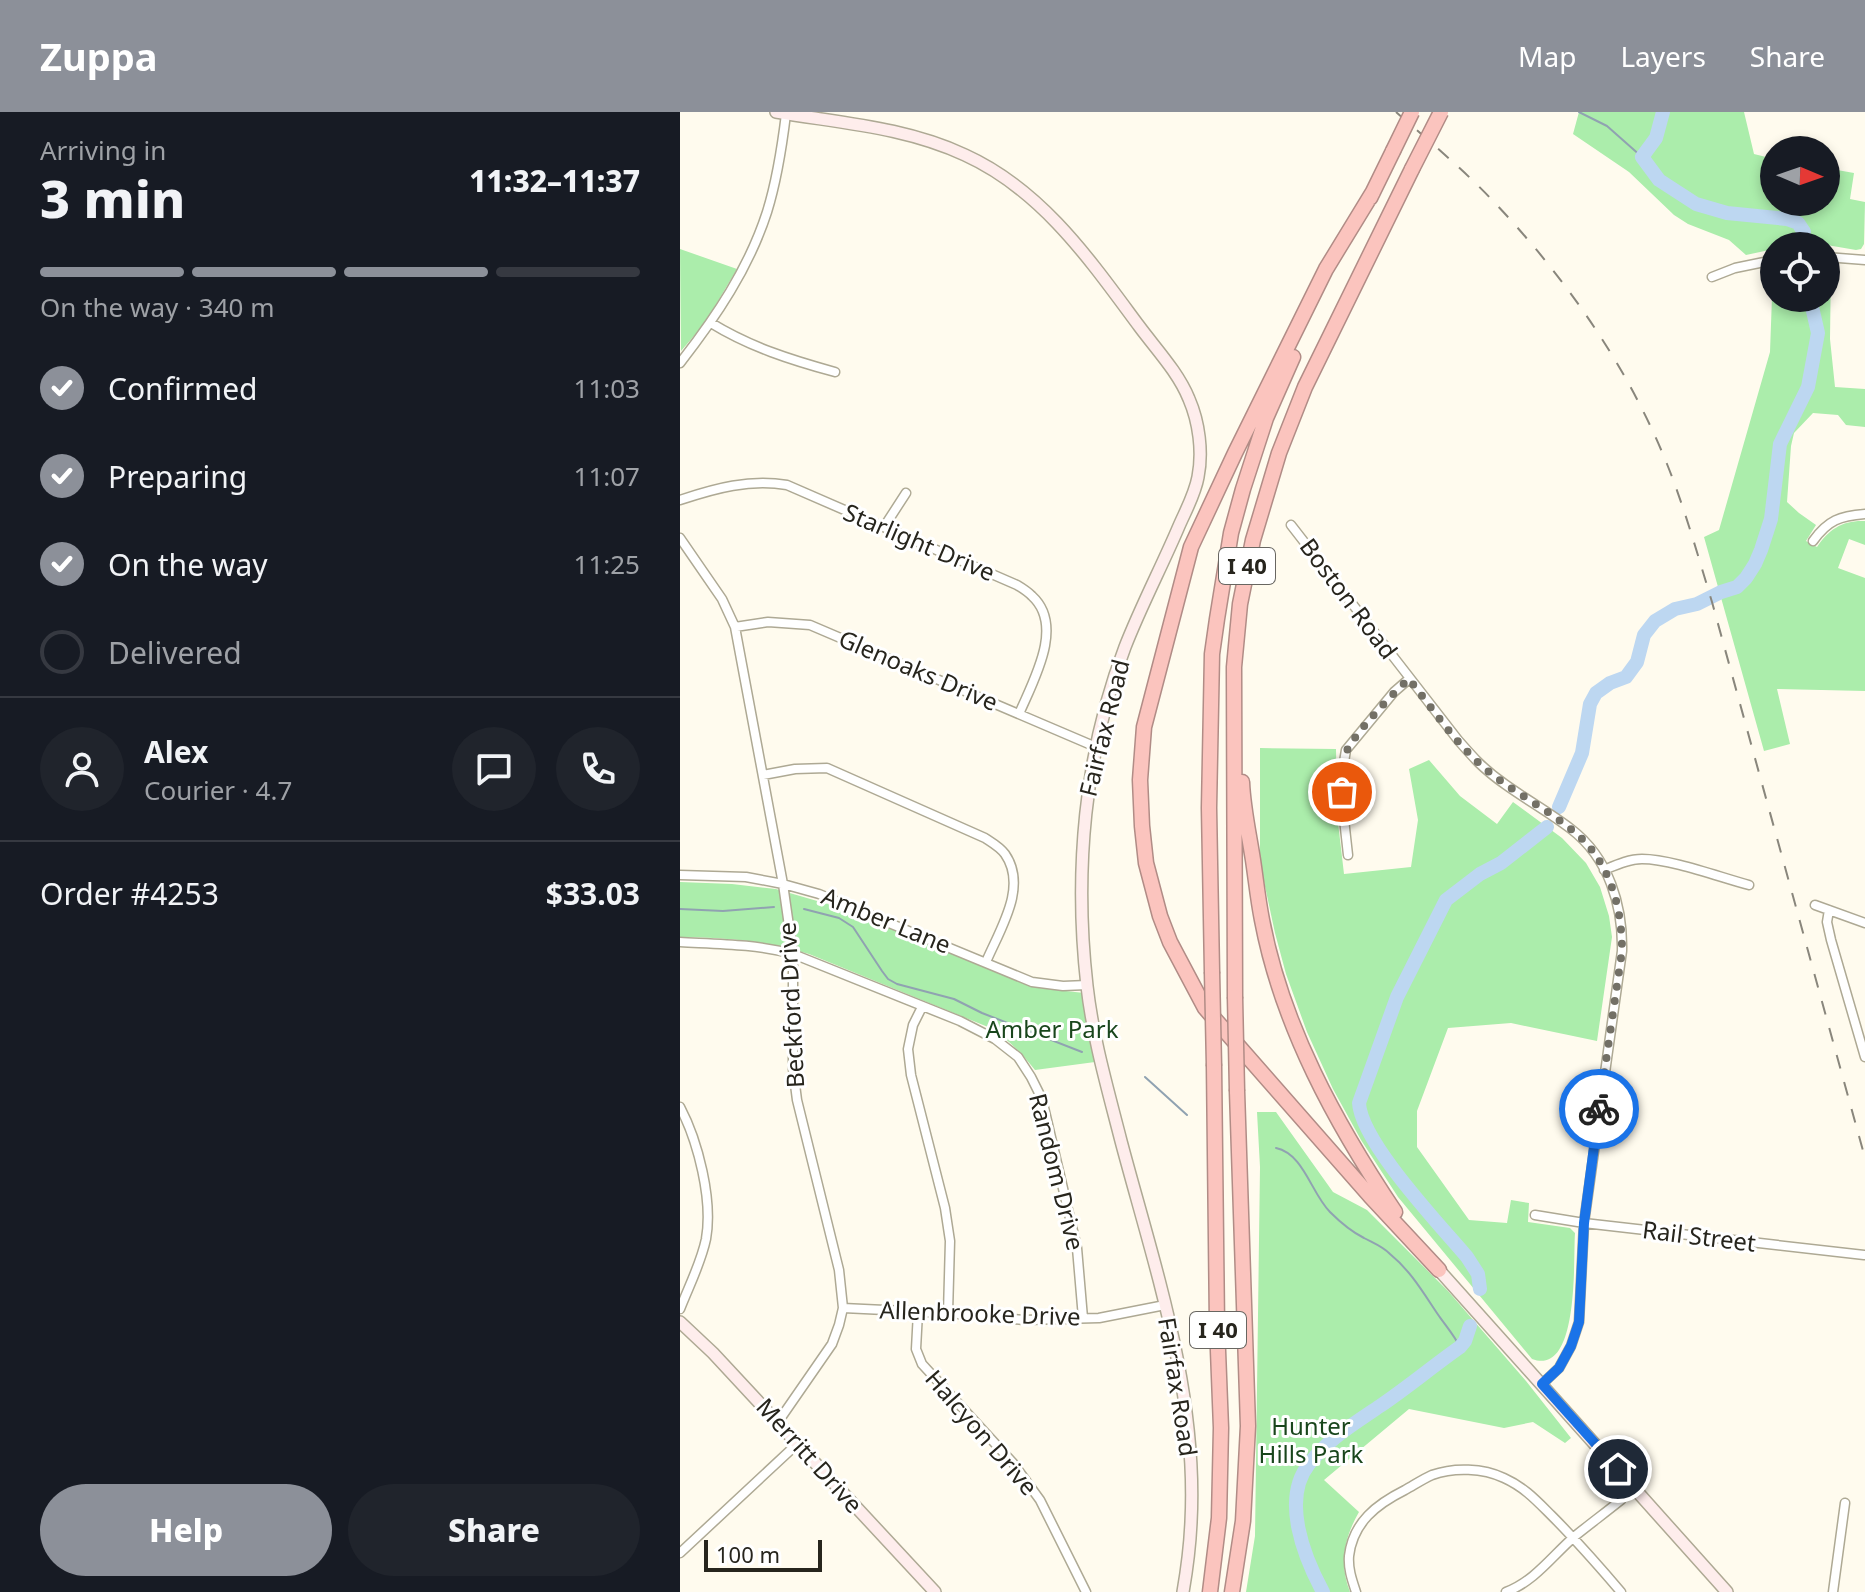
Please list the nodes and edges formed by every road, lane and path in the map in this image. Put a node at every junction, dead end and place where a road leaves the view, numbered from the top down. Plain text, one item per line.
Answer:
1 (1412, 112) edge
2 (1441, 112) edge
3 (781, 113) edge
4 (1373, 192) junction
5 (1840, 258) edge
6 (1865, 260) edge
7 (1760, 263) edge
8 (1712, 277) dead end
9 (711, 323) junction
10 (680, 363) edge
11 (835, 372) dead end
12 (906, 493) dead end
13 (680, 500) edge
14 (1865, 514) edge
15 (1291, 525) dead end
16 (884, 527) junction
17 (680, 538) edge
18 (1813, 541) dead end
19 (735, 627) junction
20 (1234, 667) junction
21 (1409, 679) junction
22 (1019, 714) junction
23 (1096, 747) junction
24 (763, 775) junction
25 (1348, 855) dead end
26 (1604, 870) junction
27 (680, 875) edge
28 (783, 884) junction
29 (1749, 885) dead end
30 (1815, 905) dead end
31 (1829, 910) junction
32 (1865, 923) edge
33 (680, 942) edge
34 (793, 954) junction
35 (986, 962) junction
36 (1087, 985) junction
37 (922, 1007) junction
38 (1865, 1057) edge
39 (680, 1107) edge
40 (1535, 1215) dead end
41 (1584, 1223) junction
42 (1864, 1255) edge
43 (1439, 1270) junction
44 (1165, 1305) junction
45 (843, 1308) junction
46 (680, 1309) edge
47 (918, 1312) junction
48 (948, 1313) junction
49 (1083, 1318) junction
50 (680, 1322) edge
51 (1542, 1384) junction
52 (778, 1422) junction
53 (797, 1444) junction
54 (1621, 1500) dead end
55 (1845, 1503) dead end
56 (1574, 1538) junction
57 (680, 1553) edge
58 (935, 1592) edge
59 (1086, 1592) edge
60 (1183, 1592) edge
61 (1210, 1592) edge
62 (1232, 1592) edge
63 (1356, 1592) edge
64 (1506, 1592) edge
65 (1621, 1592) edge
66 (1727, 1592) edge
67 (1833, 1592) edge

1 - 4 highway, I 40, bridge
2 - 20 highway, I 40, bridge
3 - 9 street
3 - 23 street, Fairfax Road
4 - 43 highway
4 - 61 highway, I 40, bridge
5 - 6 street
7 - 8 street
9 - 10 street
9 - 11 street
12 - 16 street
13 - 16 street, Starlight Drive
14 - 18 street
15 - 21 street, Boston Road
16 - 22 street, Starlight Drive
17 - 19 street, Beckford Drive
19 - 22 street, Glenoaks Drive
19 - 24 street, Beckford Drive
20 - 43 highway
20 - 62 highway, I 40, bridge
21 - 25 street
21 - 26 street, Boston Road
22 - 23 street, Glenoaks Drive
23 - 36 street, Fairfax Road
24 - 28 street, Beckford Drive
24 - 35 street
26 - 29 street
26 - 41 street, Boston Road
27 - 28 street, Amber Lane
28 - 34 street, Beckford Drive
28 - 35 street, Amber Lane
30 - 31 street
31 - 32 street
31 - 38 street
33 - 34 street, Random Drive
34 - 37 street, Random Drive
34 - 45 street, Beckford Drive
35 - 36 street, Amber Lane
36 - 44 street, Fairfax Road
37 - 48 street
37 - 49 street, Random Drive
39 - 46 street
40 - 41 street, Rail Street
41 - 42 street, Rail Street
41 - 51 street, Boston Road
43 - 51 street
44 - 49 street, Allenbrooke Drive
44 - 60 street, Fairfax Road
45 - 47 street, Allenbrooke Drive
45 - 52 street, Beckford Drive
47 - 48 street, Allenbrooke Drive
47 - 59 street, Halcyon Drive
48 - 49 street, Allenbrooke Drive
50 - 52 street, Merritt Drive
51 - 66 street
52 - 53 street, Merritt Drive
53 - 57 street
53 - 58 street, Merritt Drive
54 - 56 street
55 - 67 street
56 - 63 street
56 - 64 street
56 - 65 street

